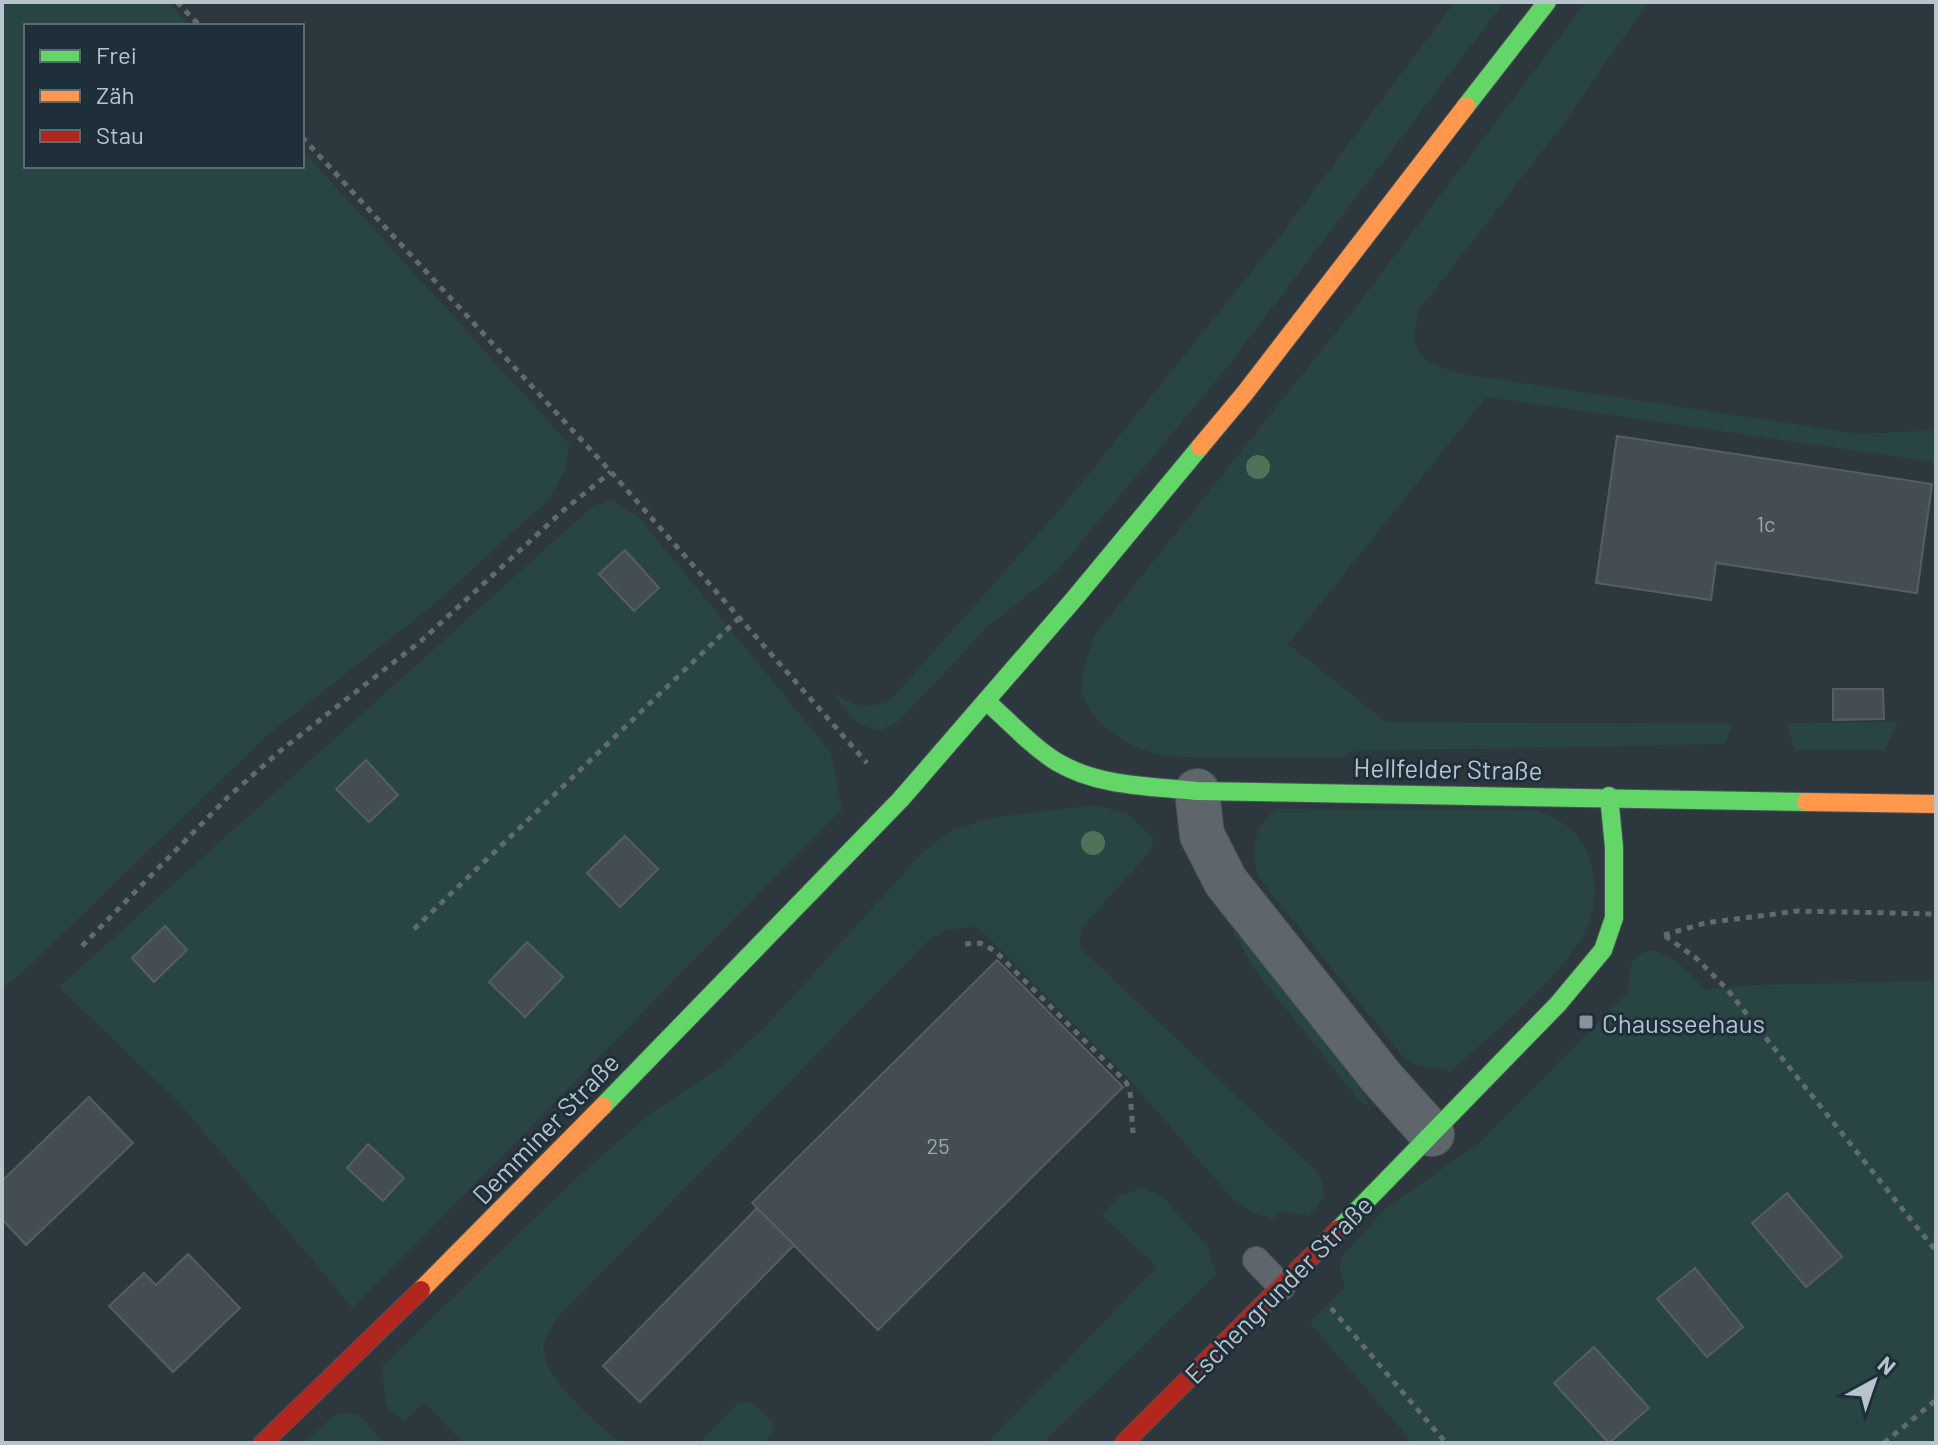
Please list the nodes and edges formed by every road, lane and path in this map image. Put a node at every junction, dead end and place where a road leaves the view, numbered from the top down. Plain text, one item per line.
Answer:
1 (177, 2) edge
2 (1547, 2) edge
3 (198, 24) edge
4 (304, 139) edge
5 (611, 472) junction
6 (739, 618) junction
7 (986, 701) junction
8 (1197, 791) junction
9 (1609, 796) junction
10 (901, 799) junction
11 (1936, 804) edge
12 (1936, 914) edge
13 (1614, 918) junction
14 (414, 929) dead end
15 (1665, 936) junction
16 (965, 944) dead end
17 (82, 946) dead end
18 (1133, 1133) dead end
19 (1432, 1134) junction
20 (1936, 1251) edge
21 (1256, 1260) dead end
22 (1289, 1280) junction
23 (1936, 1400) edge
24 (263, 1443) edge
25 (1124, 1443) edge
26 (1446, 1443) edge
27 (1884, 1443) edge

1 - 3 path
2 - 7 main road, Demminer Straße
4 - 5 path
5 - 6 path
5 - 17 path
6 - 10 path
6 - 14 path
7 - 8 main road, Hellfelder Straße
7 - 10 main road, Demminer Straße
8 - 9 main road, Hellfelder Straße
8 - 19 street
9 - 11 main road, Hellfelder Straße
9 - 13 main road, Eschengrunder Straße
10 - 24 main road, Demminer Straße
12 - 15 path
13 - 15 path
13 - 19 main road, Eschengrunder Straße
15 - 20 path
16 - 18 path
19 - 22 main road, Eschengrunder Straße
21 - 22 lane
22 - 25 main road, Eschengrunder Straße
22 - 26 path
23 - 27 path

